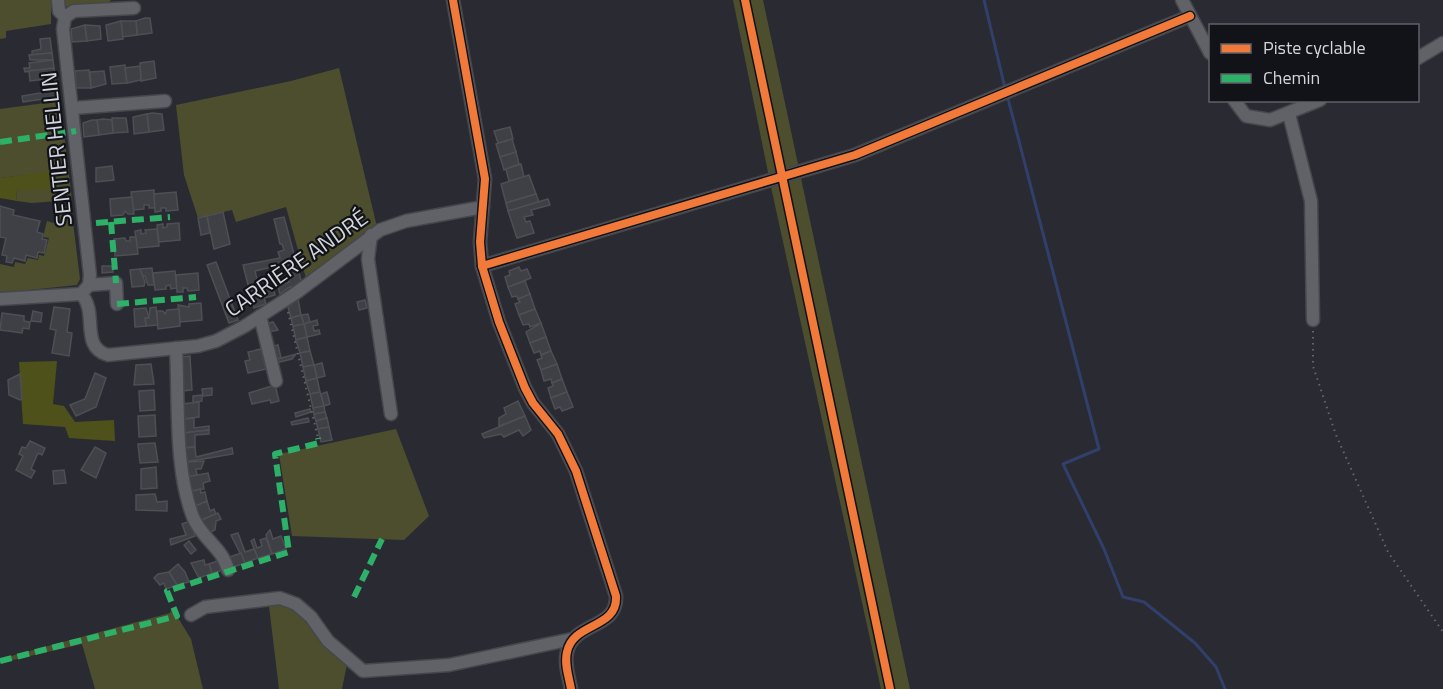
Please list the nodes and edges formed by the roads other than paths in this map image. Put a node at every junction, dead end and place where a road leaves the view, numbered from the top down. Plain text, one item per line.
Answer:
1 (58, 0) edge
2 (453, 0) edge
3 (1182, 0) edge
4 (134, 8) dead end
5 (1190, 16) junction
6 (65, 17) junction
7 (1443, 43) edge
8 (1209, 51) edge
9 (1419, 57) edge
10 (165, 101) dead end
11 (1235, 102) edge
12 (1316, 102) edge
13 (74, 108) junction
14 (1289, 114) junction
15 (483, 207) junction
16 (371, 235) junction
17 (482, 266) junction
18 (85, 289) junction
19 (0, 299) edge
20 (117, 304) dead end
21 (260, 316) junction
22 (1313, 320) road end
23 (176, 348) junction
24 (276, 381) dead end
25 (391, 414) dead end
26 (228, 570) dead end
27 (191, 615) dead end
28 (572, 639) junction
29 (572, 689) edge

1 - 6 street, SENTIER HELLIN
2 - 15 street
3 - 5 street
4 - 6 street
5 - 8 street
5 - 17 street
6 - 13 street, SENTIER HELLIN
7 - 9 street
10 - 13 street
11 - 14 street
12 - 14 street
13 - 18 street, SENTIER HELLIN
14 - 22 street
15 - 16 street, CARRIÈRE ANDRÉ
15 - 17 street
16 - 21 street, CARRIÈRE ANDRÉ
16 - 25 street
17 - 28 street
18 - 19 street
18 - 20 street
18 - 23 street, CARRIÈRE ANDRÉ
21 - 23 street, CARRIÈRE ANDRÉ
21 - 24 street
23 - 26 street
27 - 28 street
28 - 29 street

